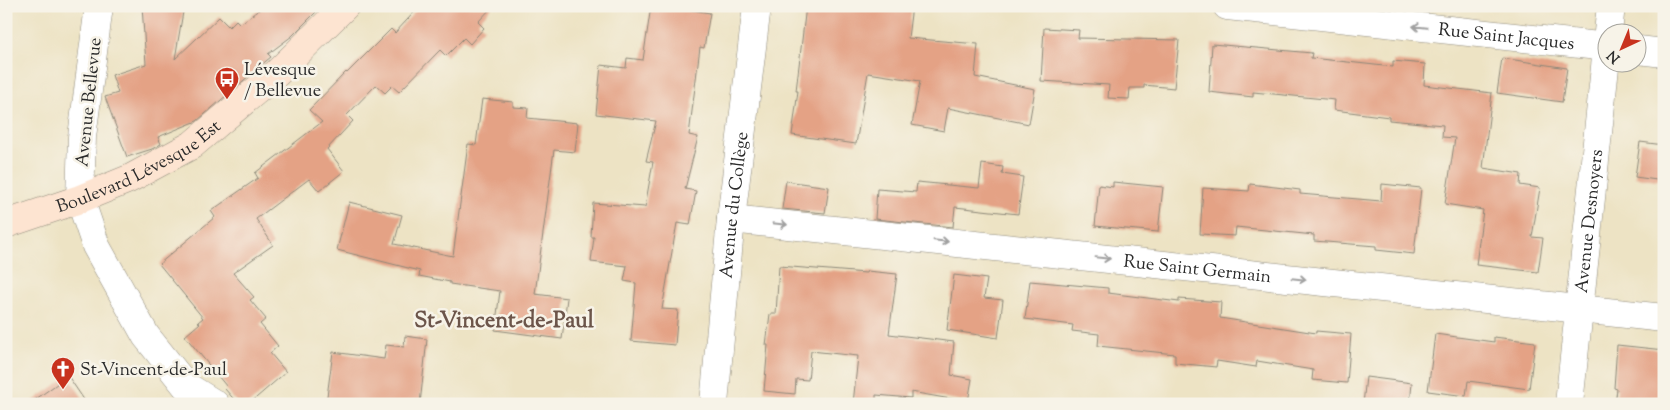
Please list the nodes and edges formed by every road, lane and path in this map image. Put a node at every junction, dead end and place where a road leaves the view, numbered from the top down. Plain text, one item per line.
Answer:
1 (99, 6) edge
2 (346, 6) edge
3 (757, 6) edge
4 (1227, 6) edge
5 (1611, 6) edge
6 (1609, 22) edge
7 (1598, 40) edge
8 (1648, 51) edge
9 (1664, 53) edge
10 (1604, 72) edge
11 (80, 199) junction
12 (731, 218) junction
13 (6, 224) edge
14 (1579, 308) junction
15 (1664, 318) edge
16 (215, 404) edge
17 (714, 404) edge
18 (1569, 404) edge

1 - 11 street, Avenue Bellevue
2 - 11 street, Boulevard Lévesque Est
3 - 12 street, Avenue du Collège
7 -> 4 street, Rue Saint Jacques
5 - 6 street, Avenue Desnoyers
8 - 9 street
10 - 14 street, Avenue Desnoyers
11 - 13 street, Boulevard Lévesque Est
11 - 16 street
12 -> 14 street, Rue Saint Germain
12 - 17 street, Avenue du Collège
14 - 15 street, Rue Saint Germain
14 - 18 street, Avenue Desnoyers

